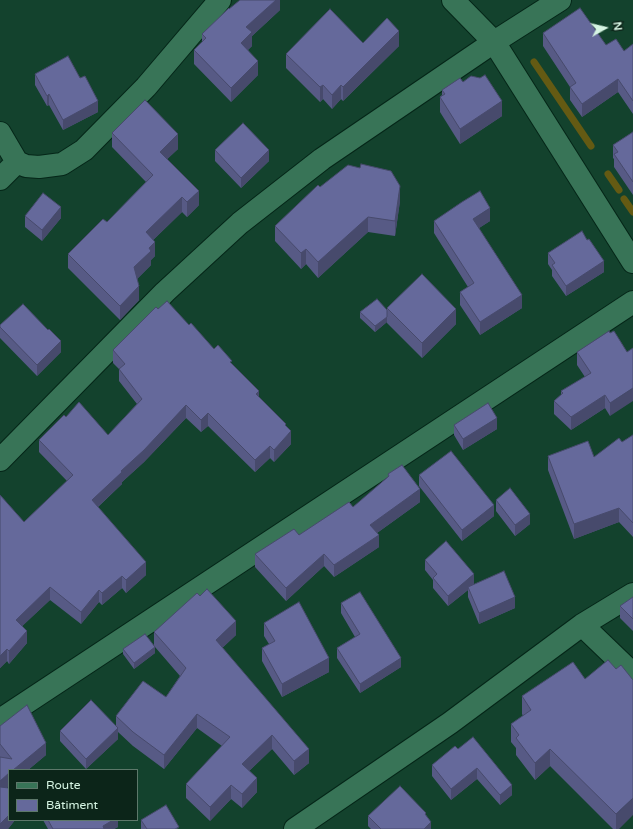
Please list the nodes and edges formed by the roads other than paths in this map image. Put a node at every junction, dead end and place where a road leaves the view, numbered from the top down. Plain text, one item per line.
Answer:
1 (220, 0) edge
2 (453, 0) edge
3 (560, 0) edge
4 (494, 42) junction
5 (0, 132) edge
6 (17, 162) junction
7 (0, 179) edge
8 (633, 262) edge
9 (633, 302) edge
10 (0, 460) edge
11 (633, 594) edge
12 (582, 626) junction
13 (633, 674) edge
14 (0, 720) edge
15 (295, 829) edge

1 - 6 street
2 - 4 street
3 - 4 street
4 - 8 street
4 - 10 street
5 - 6 street
6 - 7 street
9 - 14 street
11 - 12 street
12 - 13 street
12 - 15 street

